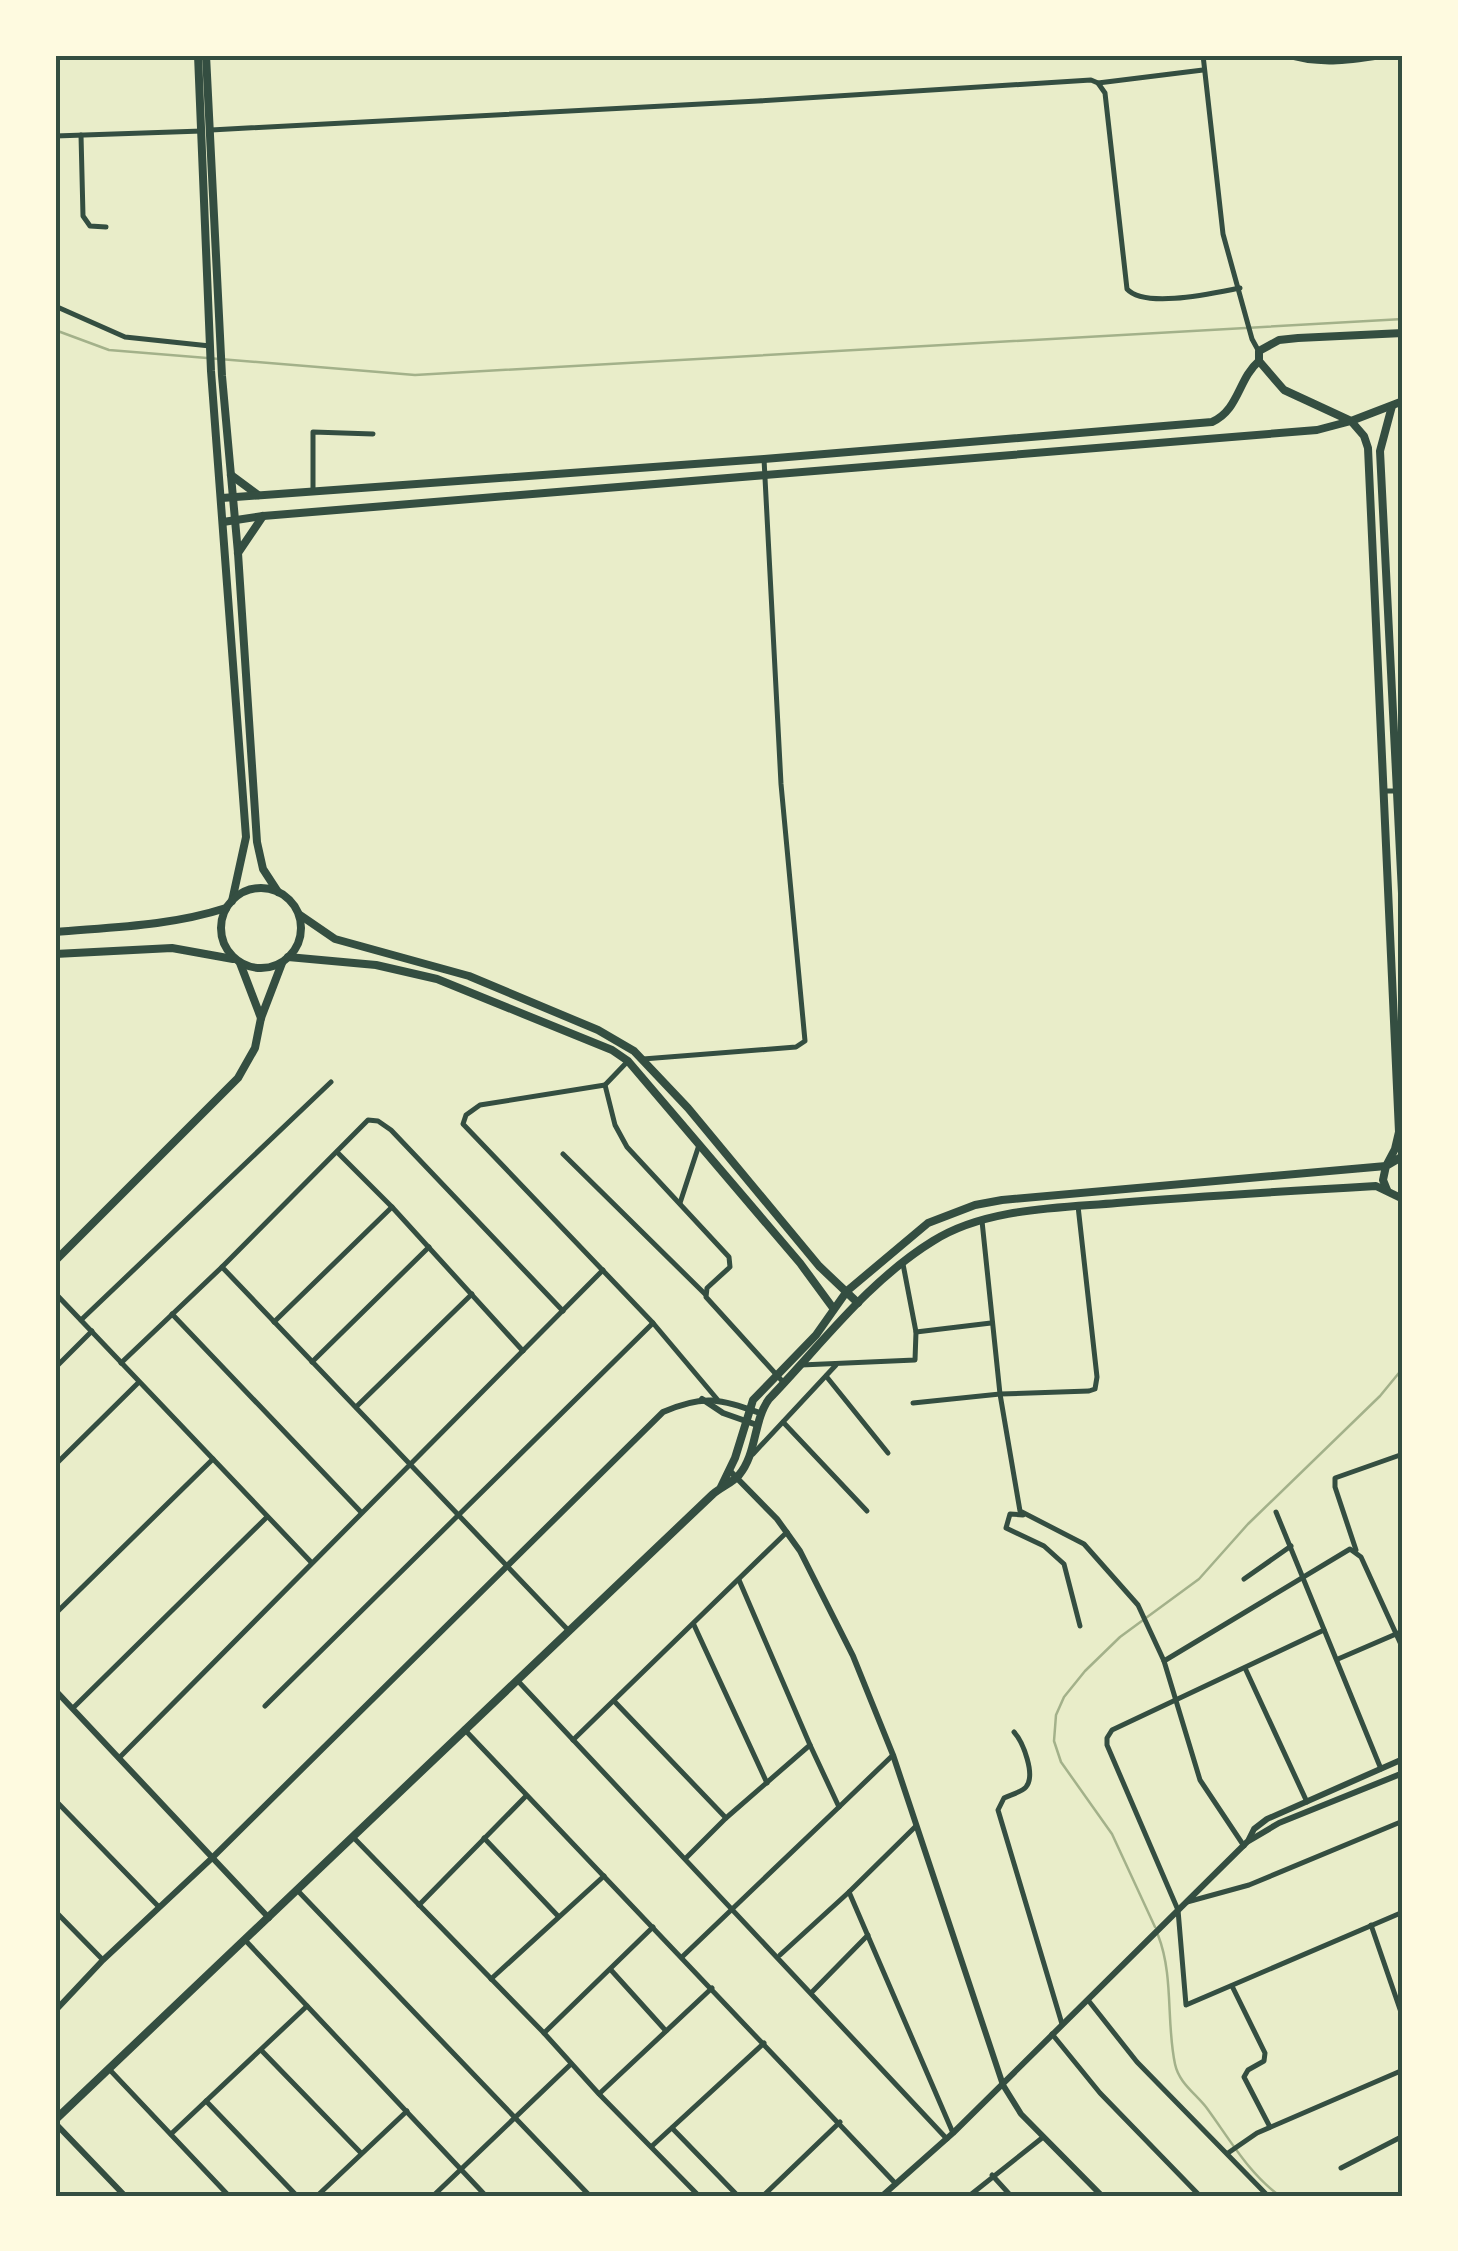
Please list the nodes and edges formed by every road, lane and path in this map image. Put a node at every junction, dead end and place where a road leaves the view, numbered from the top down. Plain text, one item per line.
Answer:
1 (198, 55) edge
2 (206, 55) edge
3 (1203, 55) edge
4 (1286, 55) edge
5 (1389, 55) edge
6 (1203, 70) junction
7 (1098, 84) junction
8 (206, 130) junction
9 (81, 135) junction
10 (56, 136) edge
11 (55, 193) edge
12 (106, 227) dead end
13 (1240, 288) junction
14 (55, 306) edge
15 (1403, 333) edge
16 (210, 349) junction
17 (1259, 356) junction
18 (218, 373) junction
19 (1403, 401) edge
20 (1392, 406) junction
21 (1351, 421) junction
22 (374, 434) dead end
23 (917, 444) junction
24 (764, 459) junction
25 (918, 464) junction
26 (231, 475) junction
27 (766, 476) junction
28 (314, 491) junction
29 (258, 495) junction
30 (233, 496) junction
31 (222, 498) junction
32 (263, 516) junction
33 (235, 520) junction
34 (223, 522) junction
35 (1371, 524) junction
36 (1384, 524) junction
37 (238, 554) junction
38 (1395, 757) junction
39 (1403, 766) edge
40 (1400, 786) edge
41 (1385, 787) junction
42 (1401, 814) edge
43 (278, 892) junction
44 (229, 905) junction
45 (1403, 913) edge
46 (300, 916) junction
47 (55, 932) edge
48 (55, 954) edge
49 (286, 960) junction
50 (237, 961) junction
51 (261, 1018) junction
52 (643, 1059) junction
53 (628, 1061) junction
54 (331, 1082) dead end
55 (605, 1086) junction
56 (699, 1145) junction
57 (337, 1152) junction
58 (563, 1154) dead end
59 (1403, 1156) edge
60 (1386, 1166) junction
61 (1388, 1190) junction
62 (1403, 1199) edge
63 (680, 1203) junction
64 (1078, 1206) junction
65 (392, 1207) junction
66 (982, 1221) junction
67 (428, 1247) junction
68 (55, 1260) edge
69 (903, 1264) junction
70 (222, 1267) junction
71 (602, 1270) junction
72 (847, 1291) junction
73 (55, 1293) edge
74 (472, 1294) junction
75 (704, 1294) junction
76 (858, 1303) junction
77 (833, 1308) junction
78 (563, 1311) junction
79 (172, 1314) junction
80 (843, 1319) junction
81 (80, 1320) junction
82 (274, 1322) junction
83 (653, 1323) junction
84 (992, 1323) junction
85 (92, 1331) junction
86 (916, 1332) junction
87 (523, 1351) junction
88 (121, 1362) junction
89 (312, 1362) junction
90 (801, 1365) junction
91 (836, 1365) junction
92 (55, 1368) edge
93 (776, 1374) junction
94 (826, 1376) junction
95 (140, 1382) junction
96 (784, 1383) junction
97 (1000, 1394) junction
98 (701, 1398) junction
99 (717, 1399) junction
100 (913, 1403) dead end
101 (356, 1408) junction
102 (749, 1409) junction
103 (760, 1412) junction
104 (744, 1421) junction
105 (783, 1422) junction
106 (756, 1425) junction
107 (888, 1453) dead end
108 (1403, 1454) edge
109 (213, 1459) junction
110 (748, 1460) junction
111 (409, 1464) junction
112 (55, 1465) edge
113 (733, 1475) junction
114 (867, 1510) dead end
115 (361, 1511) junction
116 (1276, 1512) dead end
117 (458, 1515) junction
118 (1024, 1515) junction
119 (267, 1516) junction
120 (787, 1532) junction
121 (1291, 1546) junction
122 (1356, 1550) junction
123 (310, 1562) junction
124 (506, 1565) junction
125 (1304, 1576) junction
126 (1244, 1579) dead end
127 (739, 1580) junction
128 (55, 1614) edge
129 (694, 1624) junction
130 (1080, 1626) dead end
131 (1324, 1630) junction
132 (568, 1631) junction
133 (1400, 1632) edge
134 (1403, 1649) edge
135 (1338, 1660) junction
136 (1164, 1661) junction
137 (1245, 1668) junction
138 (517, 1680) junction
139 (55, 1690) edge
140 (614, 1701) junction
141 (1177, 1701) junction
142 (265, 1706) dead end
143 (72, 1708) junction
144 (464, 1729) junction
145 (1014, 1732) dead end
146 (573, 1740) junction
147 (810, 1745) junction
148 (893, 1755) junction
149 (118, 1758) junction
150 (1403, 1760) edge
151 (1381, 1769) junction
152 (1403, 1773) edge
153 (767, 1783) junction
154 (526, 1795) junction
155 (55, 1800) edge
156 (1307, 1802) junction
157 (840, 1808) junction
158 (726, 1818) junction
159 (1403, 1821) edge
160 (916, 1826) junction
161 (353, 1837) junction
162 (484, 1838) junction
163 (1246, 1844) junction
164 (686, 1858) junction
165 (212, 1859) junction
166 (604, 1875) junction
167 (298, 1891) junction
168 (849, 1892) junction
169 (1187, 1902) junction
170 (419, 1905) junction
171 (158, 1906) junction
172 (731, 1908) junction
173 (1178, 1910) junction
174 (55, 1911) edge
175 (1403, 1912) edge
176 (559, 1917) junction
177 (269, 1918) junction
178 (1371, 1925) junction
179 (653, 1927) junction
180 (868, 1935) junction
181 (246, 1940) junction
182 (779, 1956) junction
183 (682, 1958) junction
184 (102, 1960) junction
185 (610, 1969) junction
186 (492, 1978) junction
187 (1232, 1985) junction
188 (712, 1988) junction
189 (812, 1992) junction
190 (1088, 2000) junction
191 (308, 2006) junction
192 (55, 2010) edge
193 (1403, 2018) edge
194 (1062, 2024) junction
195 (666, 2032) junction
196 (544, 2033) junction
197 (1052, 2034) junction
198 (764, 2042) junction
199 (262, 2050) junction
200 (570, 2064) junction
201 (108, 2069) junction
202 (1403, 2070) edge
203 (1003, 2086) junction
204 (599, 2094) junction
205 (206, 2101) junction
206 (407, 2112) junction
207 (514, 2116) junction
208 (55, 2121) edge
209 (840, 2122) junction
210 (1270, 2127) junction
211 (672, 2128) junction
212 (171, 2134) junction
213 (950, 2136) junction
214 (1403, 2136) edge
215 (1042, 2138) junction
216 (652, 2146) junction
217 (1230, 2151) junction
218 (360, 2154) junction
219 (1341, 2168) dead end
220 (462, 2169) junction
221 (992, 2175) junction
222 (896, 2184) junction
223 (124, 2196) edge
224 (229, 2196) edge
225 (297, 2196) edge
226 (316, 2196) edge
227 (433, 2196) edge
228 (486, 2196) edge
229 (590, 2196) edge
230 (699, 2196) edge
231 (738, 2196) edge
232 (763, 2196) edge
233 (882, 2196) edge
234 (969, 2196) edge
235 (1011, 2196) edge
236 (1102, 2196) edge
237 (1200, 2196) edge
238 (1268, 2196) edge

1 - 8 main road
2 - 8 main road
3 - 6 street
4 - 5 street
6 - 7 street
6 - 13 street
7 - 8 street
7 - 13 street
8 - 9 street
8 - 16 main road
8 - 18 main road
9 - 10 street
9 - 12 street
10 - 11 street
13 - 17 street
14 - 16 street
15 - 17 main road
16 - 18 main road
17 - 21 main road
17 - 23 main road
18 - 26 main road
18 - 31 main road
19 - 20 main road
20 - 21 main road
20 - 36 main road
21 - 25 main road
21 - 35 main road
22 - 28 street
23 - 24 main road
23 - 25 main road
24 - 27 street
24 - 28 main road
25 - 27 main road
26 - 29 main road
26 - 30 main road
27 - 32 main road
27 - 52 street
28 - 29 main road
29 - 30 main road
30 - 31 main road
30 - 33 main road
31 - 34 main road
32 - 33 main road
32 - 37 main road
33 - 34 main road
33 - 37 main road
34 - 44 main road
35 - 36 main road
35 - 41 main road
36 - 38 main road
37 - 43 main road
38 - 39 street
38 - 40 main road
40 - 41 street
40 - 42 main road
41 - 60 main road
42 - 45 main road
43 - 44 main road
43 - 46 main road
44 - 47 main road
44 - 50 main road
46 - 49 main road
46 - 52 main road
48 - 50 main road
49 - 50 main road
49 - 51 main road
49 - 53 main road
50 - 51 main road
51 - 68 main road
52 - 72 main road
53 - 55 street
53 - 56 main road
54 - 81 street
55 - 63 street
55 - 71 street
56 - 63 street
56 - 77 main road
57 - 65 street
57 - 70 street
57 - 78 street
58 - 75 street
59 - 60 main road
60 - 61 main road
60 - 72 main road
61 - 62 main road
61 - 64 main road
63 - 75 street
64 - 66 main road
64 - 97 street
65 - 67 street
65 - 82 street
66 - 69 main road
66 - 84 street
67 - 74 street
67 - 89 street
69 - 76 main road
69 - 86 street
70 - 79 street
70 - 82 street
71 - 78 street
71 - 83 street
72 - 76 main road
72 - 77 main road
73 - 81 street
74 - 87 street
74 - 101 street
75 - 93 street
76 - 80 main road
77 - 80 main road
77 - 93 main road
78 - 87 street
79 - 88 street
79 - 115 street
80 - 90 main road
81 - 85 street
82 - 89 street
83 - 99 street
83 - 117 street
84 - 86 street
84 - 97 street
85 - 88 street
85 - 92 street
86 - 91 street
87 - 111 street
88 - 95 street
89 - 101 street
90 - 91 street
90 - 96 main road
91 - 94 street
93 - 96 street
93 - 102 main road
94 - 105 street
94 - 107 street
95 - 109 street
95 - 112 street
96 - 103 main road
97 - 100 street
97 - 118 street
98 - 99 street
98 - 104 street
98 - 124 street
99 - 102 street
101 - 111 street
102 - 103 street
102 - 104 main road
103 - 106 main road
104 - 106 street
104 - 113 main road
105 - 110 street
105 - 114 street
106 - 110 main road
108 - 122 street
109 - 119 street
109 - 128 street
110 - 113 main road
111 - 115 street
111 - 117 street
113 - 120 street
113 - 132 main road
115 - 123 street
116 - 121 street
117 - 124 street
117 - 142 street
118 - 130 street
118 - 136 street
119 - 123 street
119 - 143 street
120 - 127 street
120 - 148 street
121 - 125 street
121 - 126 street
122 - 125 street
122 - 133 street
123 - 149 street
124 - 132 street
124 - 165 street
125 - 131 street
125 - 136 street
127 - 129 street
127 - 147 street
129 - 140 street
129 - 153 street
131 - 135 street
131 - 137 street
132 - 138 main road
133 - 134 street
133 - 135 street
135 - 151 street
136 - 141 street
137 - 141 street
137 - 156 street
138 - 144 main road
138 - 146 street
139 - 143 street
140 - 146 street
140 - 158 street
141 - 163 street
141 - 173 street
143 - 149 street
144 - 154 street
144 - 161 main road
145 - 194 street
146 - 164 street
147 - 153 street
147 - 157 street
148 - 157 street
148 - 160 street
149 - 165 street
150 - 151 street
151 - 156 street
152 - 163 street
153 - 158 street
154 - 162 street
154 - 166 street
155 - 171 street
156 - 163 street
157 - 172 street
158 - 164 street
159 - 169 street
160 - 168 street
160 - 203 street
161 - 167 main road
161 - 170 street
162 - 170 street
162 - 176 street
163 - 169 street
164 - 172 street
165 - 171 street
165 - 177 street
166 - 176 street
166 - 179 street
167 - 177 main road
167 - 207 street
168 - 180 street
168 - 182 street
169 - 173 street
170 - 186 street
171 - 184 street
172 - 182 street
172 - 183 street
173 - 187 street
173 - 190 street
174 - 184 street
175 - 178 street
176 - 186 street
177 - 181 main road
178 - 187 street
178 - 193 street
179 - 183 street
179 - 185 street
180 - 189 street
180 - 213 street
181 - 191 street
181 - 201 main road
182 - 189 street
183 - 188 street
184 - 192 street
185 - 195 street
185 - 196 street
186 - 196 street
187 - 210 street
188 - 195 street
188 - 198 street
189 - 213 street
190 - 194 street
190 - 217 street
191 - 199 street
191 - 206 street
194 - 197 street
195 - 204 street
196 - 200 street
197 - 203 street
197 - 237 street
198 - 209 street
198 - 211 street
199 - 205 street
199 - 218 street
200 - 204 street
200 - 207 street
201 - 208 main road
201 - 212 street
202 - 210 street
203 - 213 street
203 - 215 street
204 - 216 street
205 - 212 street
205 - 225 street
206 - 218 street
206 - 220 street
207 - 220 street
207 - 229 street
208 - 223 street
209 - 222 street
209 - 232 street
210 - 217 street
211 - 216 street
211 - 231 street
212 - 224 street
213 - 222 street
214 - 219 street
215 - 221 street
215 - 236 street
216 - 230 street
217 - 238 street
218 - 226 street
220 - 227 street
220 - 228 street
221 - 234 street
221 - 235 street
222 - 233 street

